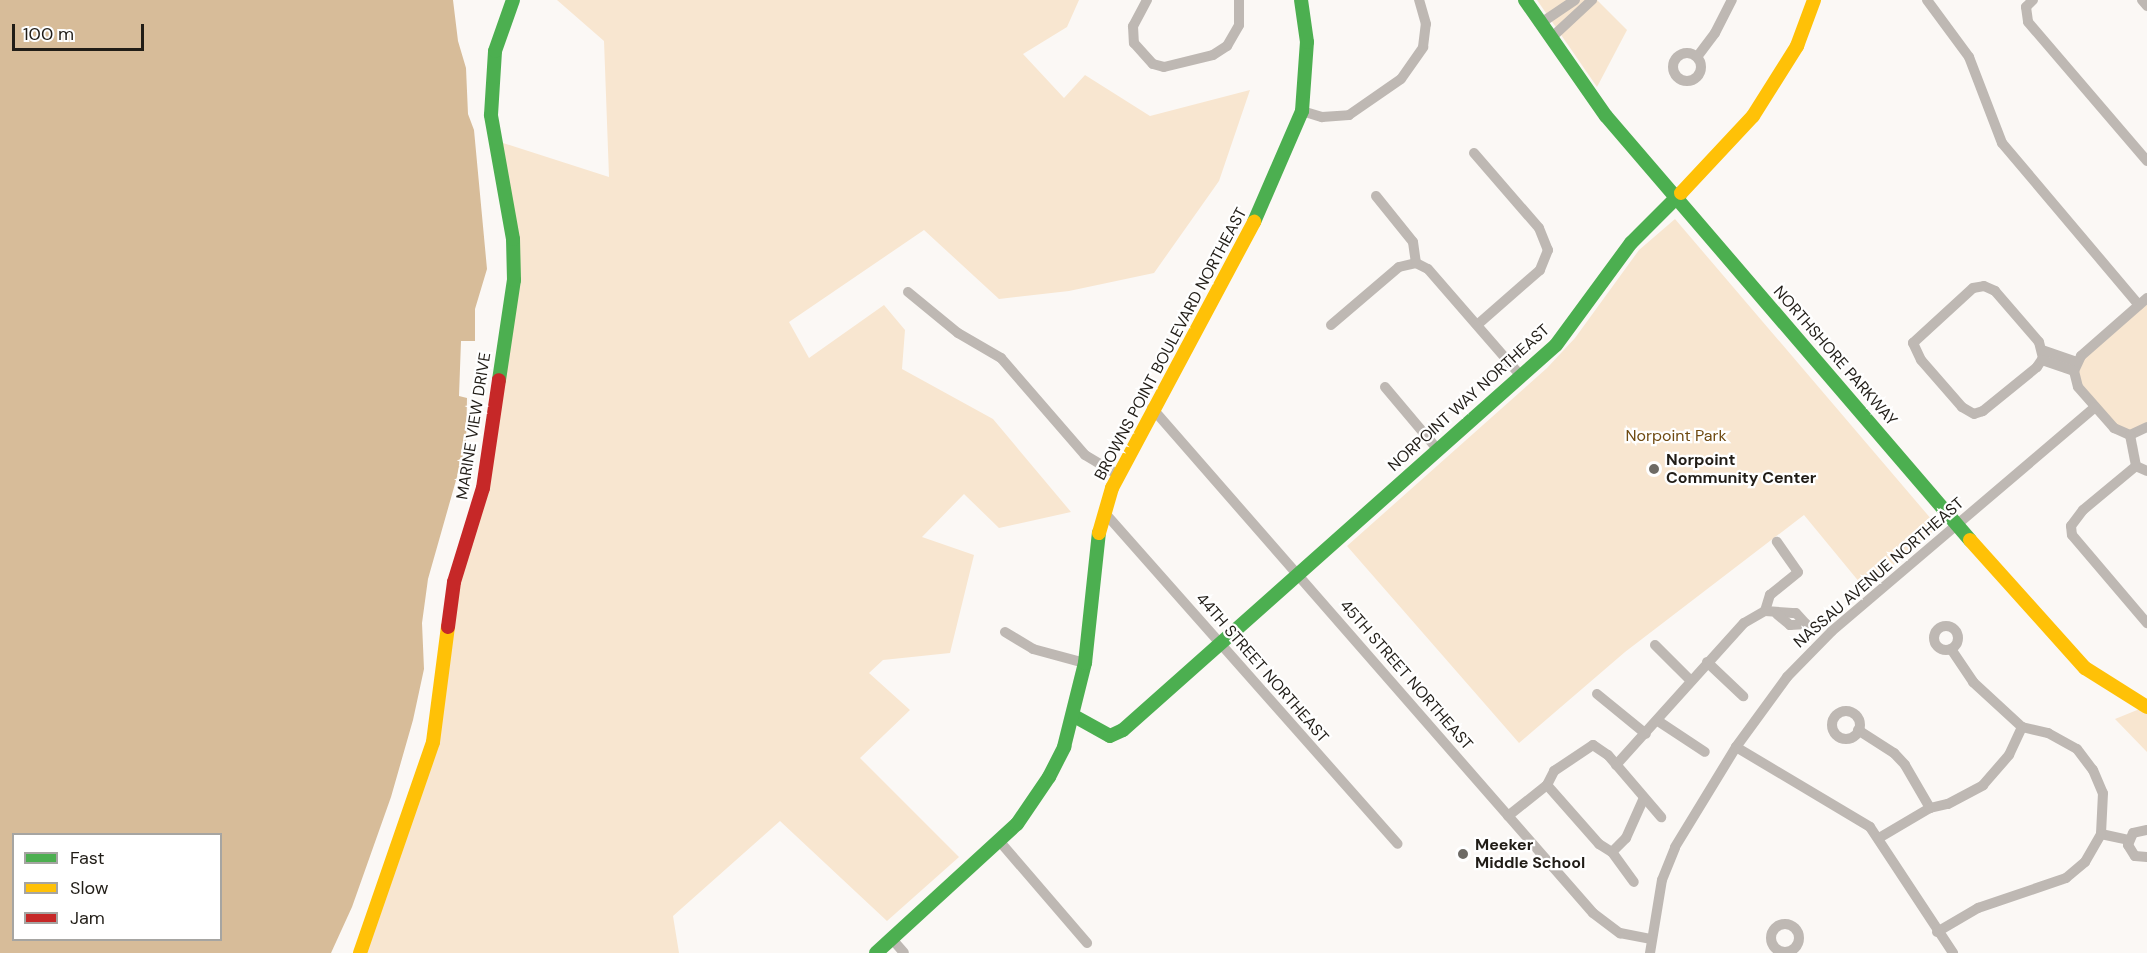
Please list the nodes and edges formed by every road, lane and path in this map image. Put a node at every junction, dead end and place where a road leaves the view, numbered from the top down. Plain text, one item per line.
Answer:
1 (513, 0) edge
2 (1148, 0) edge
3 (1239, 0) edge
4 (1301, 0) edge
5 (1419, 0) edge
6 (1525, 0) edge
7 (1575, 0) edge
8 (1592, 0) edge
9 (1732, 0) edge
10 (1815, 0) edge
11 (1927, 0) edge
12 (2033, 0) edge
13 (2142, 0) edge
14 (2147, 6) edge
15 (1541, 23) junction
16 (1551, 38) junction
17 (1697, 57) dead end
18 (1302, 111) junction
19 (1474, 153) dead end
20 (2147, 161) edge
21 (1376, 196) dead end
22 (1676, 198) junction
23 (1416, 263) junction
24 (908, 292) dead end
25 (2143, 302) edge
26 (1478, 324) junction
27 (1331, 325) dead end
28 (2042, 355) junction
29 (2075, 366) junction
30 (1521, 376) junction
31 (1385, 387) dead end
32 (2095, 406) junction
33 (1152, 408) junction
34 (2147, 427) edge
35 (2130, 435) junction
36 (1438, 450) junction
37 (2136, 466) junction
38 (2147, 471) edge
39 (1117, 474) junction
40 (1104, 512) junction
41 (1958, 525) junction
42 (1777, 542) dead end
43 (1299, 574) junction
44 (1765, 611) junction
45 (2147, 623) edge
46 (1005, 632) dead end
47 (1821, 641) junction
48 (1221, 644) junction
49 (1655, 645) dead end
50 (1951, 649) dead end
51 (1707, 662) junction
52 (1085, 663) junction
53 (1691, 681) junction
54 (1597, 694) dead end
55 (1743, 696) dead end
56 (2147, 707) edge
57 (1074, 716) junction
58 (1658, 721) junction
59 (2022, 727) junction
60 (1858, 730) dead end
61 (1646, 734) junction
62 (1736, 747) junction
63 (1705, 753) dead end
64 (1616, 765) junction
65 (1547, 785) junction
66 (1643, 800) junction
67 (1930, 808) junction
68 (1508, 816) junction
69 (1661, 817) dead end
70 (2147, 830) edge
71 (2101, 834) junction
72 (1879, 838) junction
73 (2129, 840) junction
74 (1000, 843) junction
75 (1398, 844) dead end
76 (1612, 852) junction
77 (2147, 857) edge
78 (1634, 882) dead end
79 (1937, 932) junction
80 (892, 939) junction
81 (1651, 939) junction
82 (1088, 943) dead end
83 (360, 953) edge
84 (876, 953) edge
85 (904, 953) edge
86 (1650, 953) edge
87 (1953, 953) edge

1 - 83 street, MARINE VIEW DRIVE
2 - 3 street
4 - 18 street, BROWNS POINT BOULEVARD NORTHEAST
5 - 18 street
6 - 15 street, NORTHSHORE PARKWAY
7 - 15 street
8 - 16 street
9 - 17 street
10 - 22 street, NORPOINT WAY NORTHEAST
11 - 25 street
12 - 20 street
13 - 14 street
15 - 16 street, NORTHSHORE PARKWAY
16 - 22 street, NORTHSHORE PARKWAY
18 - 33 street, BROWNS POINT BOULEVARD NORTHEAST
19 - 26 street
21 - 23 street
22 - 30 street, NORPOINT WAY NORTHEAST
22 - 41 street, NORTHSHORE PARKWAY
23 - 26 street
23 - 27 street
24 - 39 street
25 - 29 street
26 - 30 street
28 - 28 street
28 - 29 street
29 - 32 street
30 - 36 street, NORPOINT WAY NORTHEAST
31 - 36 street
32 - 35 street
32 - 41 street, NASSAU AVENUE NORTHEAST
33 - 39 street, BROWNS POINT BOULEVARD NORTHEAST
33 - 43 street, 45TH STREET NORTHEAST
34 - 35 street
35 - 37 street
36 - 43 street, NORPOINT WAY NORTHEAST
37 - 38 street
37 - 45 street
39 - 40 street, BROWNS POINT BOULEVARD NORTHEAST
40 - 48 street, 44TH STREET NORTHEAST
40 - 52 street, BROWNS POINT BOULEVARD NORTHEAST
41 - 47 street, NASSAU AVENUE NORTHEAST
41 - 56 street, NORTHSHORE PARKWAY
42 - 44 street
43 - 48 street, NORPOINT WAY NORTHEAST
43 - 68 street, 45TH STREET NORTHEAST
44 - 47 street
44 - 51 street
46 - 52 street
47 - 62 street, NASSAU AVENUE NORTHEAST
48 - 57 street, NORPOINT WAY NORTHEAST
48 - 75 street, 44TH STREET NORTHEAST
49 - 53 street
50 - 59 street
51 - 53 street
51 - 55 street
52 - 57 street, BROWNS POINT BOULEVARD NORTHEAST
53 - 58 street
54 - 61 street
57 - 74 street, BROWNS POINT BOULEVARD NORTHEAST
58 - 61 street
58 - 63 street
59 - 67 street
59 - 71 street
60 - 67 street
61 - 64 street
62 - 72 street
62 - 81 street, NASSAU AVENUE NORTHEAST
64 - 65 street
64 - 66 street
65 - 68 street
65 - 76 street
66 - 69 street
66 - 76 street
67 - 72 street
68 - 81 street, 45TH STREET NORTHEAST
70 - 73 street
71 - 73 street
71 - 79 street
72 - 79 street
73 - 77 street
74 - 80 street, BROWNS POINT BOULEVARD NORTHEAST
74 - 82 street
76 - 78 street
79 - 87 street
80 - 84 street, BROWNS POINT BOULEVARD NORTHEAST
80 - 85 street
81 - 86 street, NASSAU AVENUE NORTHEAST

